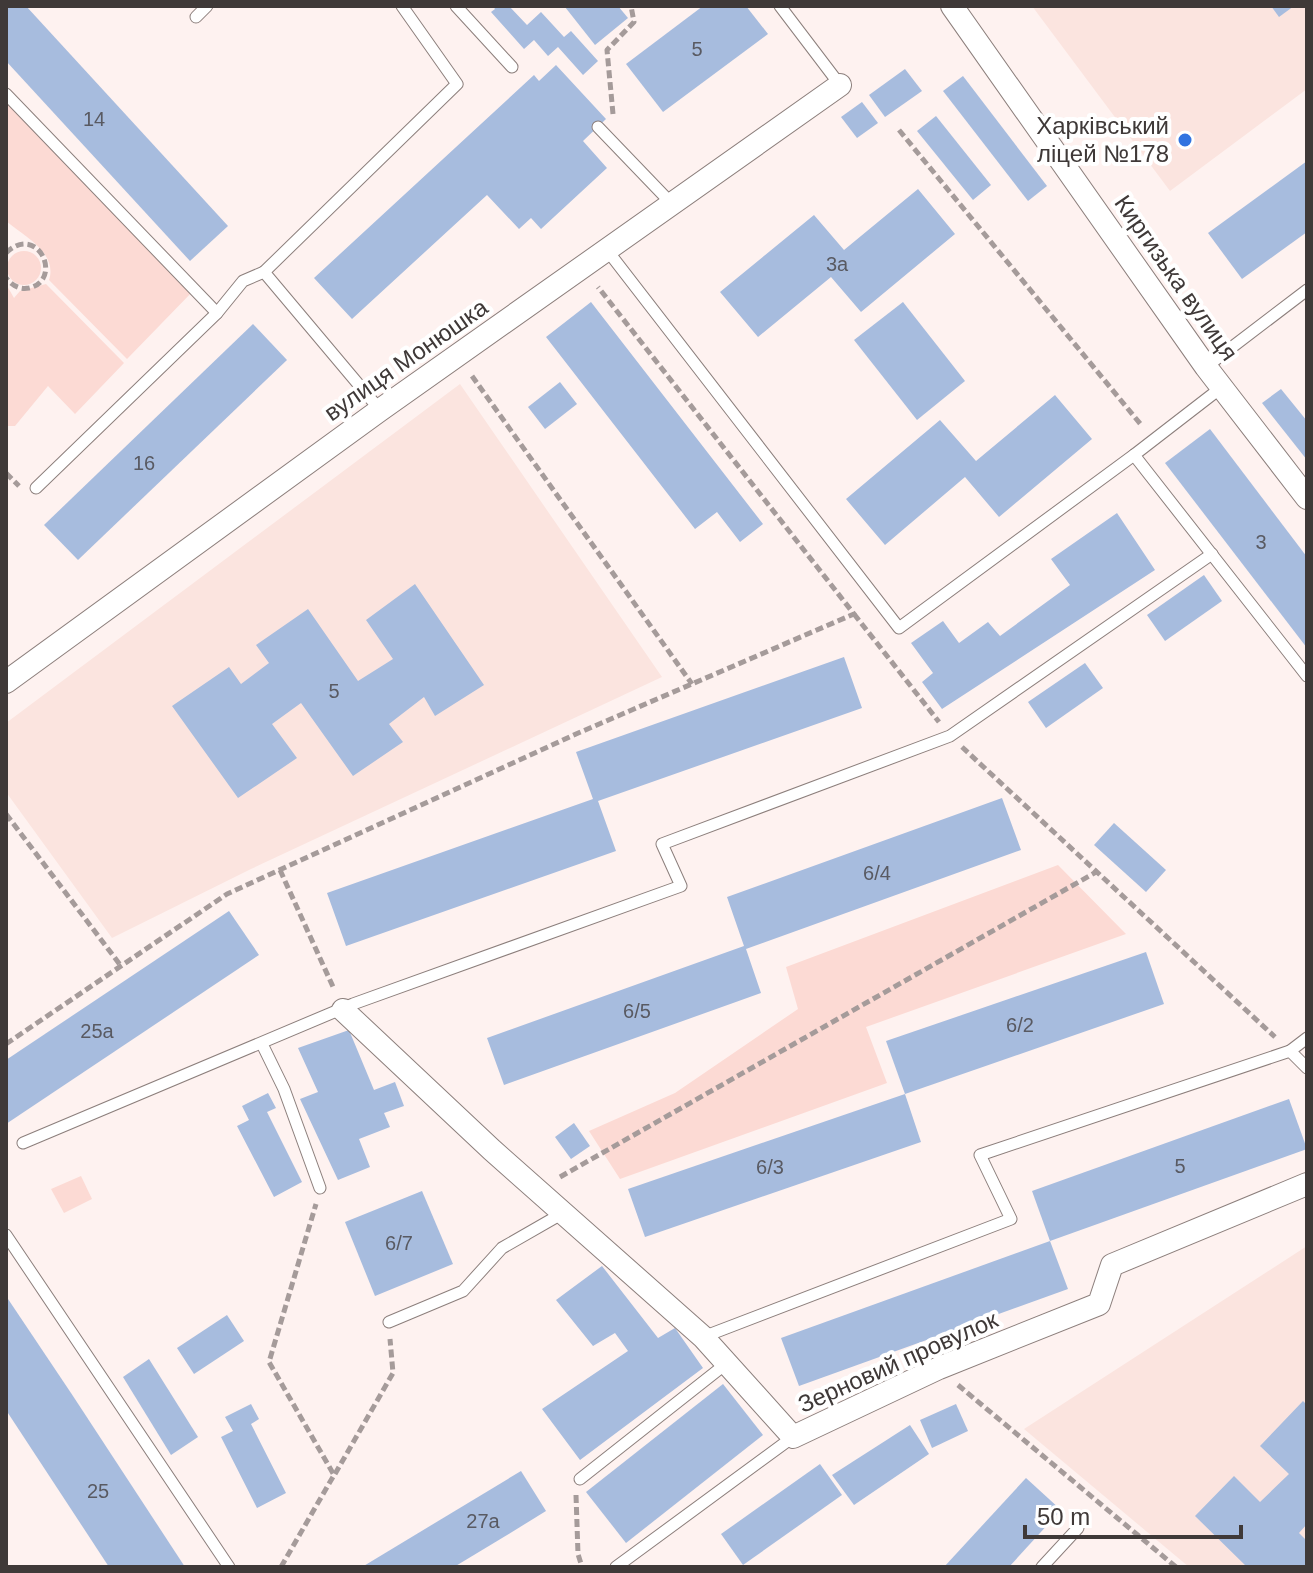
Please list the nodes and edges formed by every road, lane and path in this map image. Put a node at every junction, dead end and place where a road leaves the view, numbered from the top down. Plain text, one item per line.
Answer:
1 (207, 6) edge
2 (402, 6) edge
3 (456, 6) edge
4 (631, 6) edge
5 (780, 6) edge
6 (952, 6) edge
7 (196, 17) dead end
8 (512, 67) dead end
9 (840, 85) joint
10 (6, 94) edge
11 (598, 127) dead end
12 (899, 130) dead end
13 (616, 146) junction
14 (672, 204) junction
15 (7, 249) edge
16 (607, 250) junction
17 (583, 267) junction
18 (264, 272) junction
19 (6, 278) edge
20 (1307, 290) edge
21 (217, 313) junction
22 (457, 356) junction
23 (1206, 367) junction
24 (1222, 387) junction
25 (380, 410) junction
26 (1153, 440) junction
27 (1134, 455) junction
28 (36, 488) dead end
29 (1307, 498) edge
30 (1212, 554) junction
31 (854, 614) junction
32 (1307, 676) edge
33 (6, 682) edge
34 (692, 684) junction
35 (950, 736) junction
36 (6, 814) edge
37 (280, 870) junction
38 (1098, 871) junction
39 (121, 966) junction
40 (343, 1010) junction
41 (1307, 1038) edge
42 (6, 1044) edge
43 (262, 1044) junction
44 (1290, 1051) junction
45 (1307, 1068) edge
46 (23, 1143) dead end
47 (1307, 1184) edge
48 (320, 1188) joint
49 (538, 1189) junction
50 (563, 1213) junction
51 (6, 1235) edge
52 (389, 1322) joint
53 (703, 1337) junction
54 (727, 1363) junction
55 (939, 1368) junction
56 (793, 1437) junction
57 (334, 1475) junction
58 (580, 1479) joint
59 (1078, 1528) dead end
60 (229, 1567) edge
61 (281, 1567) edge
62 (582, 1567) edge
63 (616, 1567) edge
64 (1042, 1567) edge
65 (1176, 1567) edge

1 - 7 lane
2 - 18 lane
3 - 8 lane
4 - 13 path
5 - 9 lane
6 - 23 street, Киргизька вулиця
9 - 14 street, вулиця Монюшка
10 - 21 lane
11 - 13 lane
12 - 26 path
13 - 14 lane
14 - 16 street, вулиця Монюшка
15 - 19 path
16 - 17 street, вулиця Монюшка
16 - 27 lane
17 - 22 street, вулиця Монюшка
17 - 31 path
18 - 21 lane
18 - 25 lane
20 - 23 lane
21 - 28 lane
22 - 25 street, вулиця Монюшка
22 - 34 path
23 - 24 street, Киргизька вулиця
24 - 26 lane
24 - 29 street, Киргизька вулиця
25 - 33 street, вулиця Монюшка
26 - 27 lane
27 - 30 lane
30 - 32 lane
30 - 35 lane
31 - 34 path
31 - 35 path
34 - 37 path
35 - 38 path
35 - 40 lane
36 - 39 path
37 - 39 path
37 - 40 path
38 - 44 path
38 - 49 path
39 - 42 path
40 - 43 lane
40 - 49 street, Зерновий провулок
41 - 44 lane
43 - 46 lane
43 - 48 lane
44 - 45 lane
44 - 53 lane
47 - 55 street, Зерновий провулок
48 - 57 path
49 - 50 street, Зерновий провулок
50 - 52 lane
50 - 53 street, Зерновий провулок
51 - 60 lane
52 - 57 path
53 - 54 street, Зерновий провулок
54 - 56 street, Зерновий провулок
54 - 58 lane
55 - 56 street, Зерновий провулок
55 - 65 path
56 - 63 lane
57 - 61 path
58 - 62 path
59 - 64 lane

